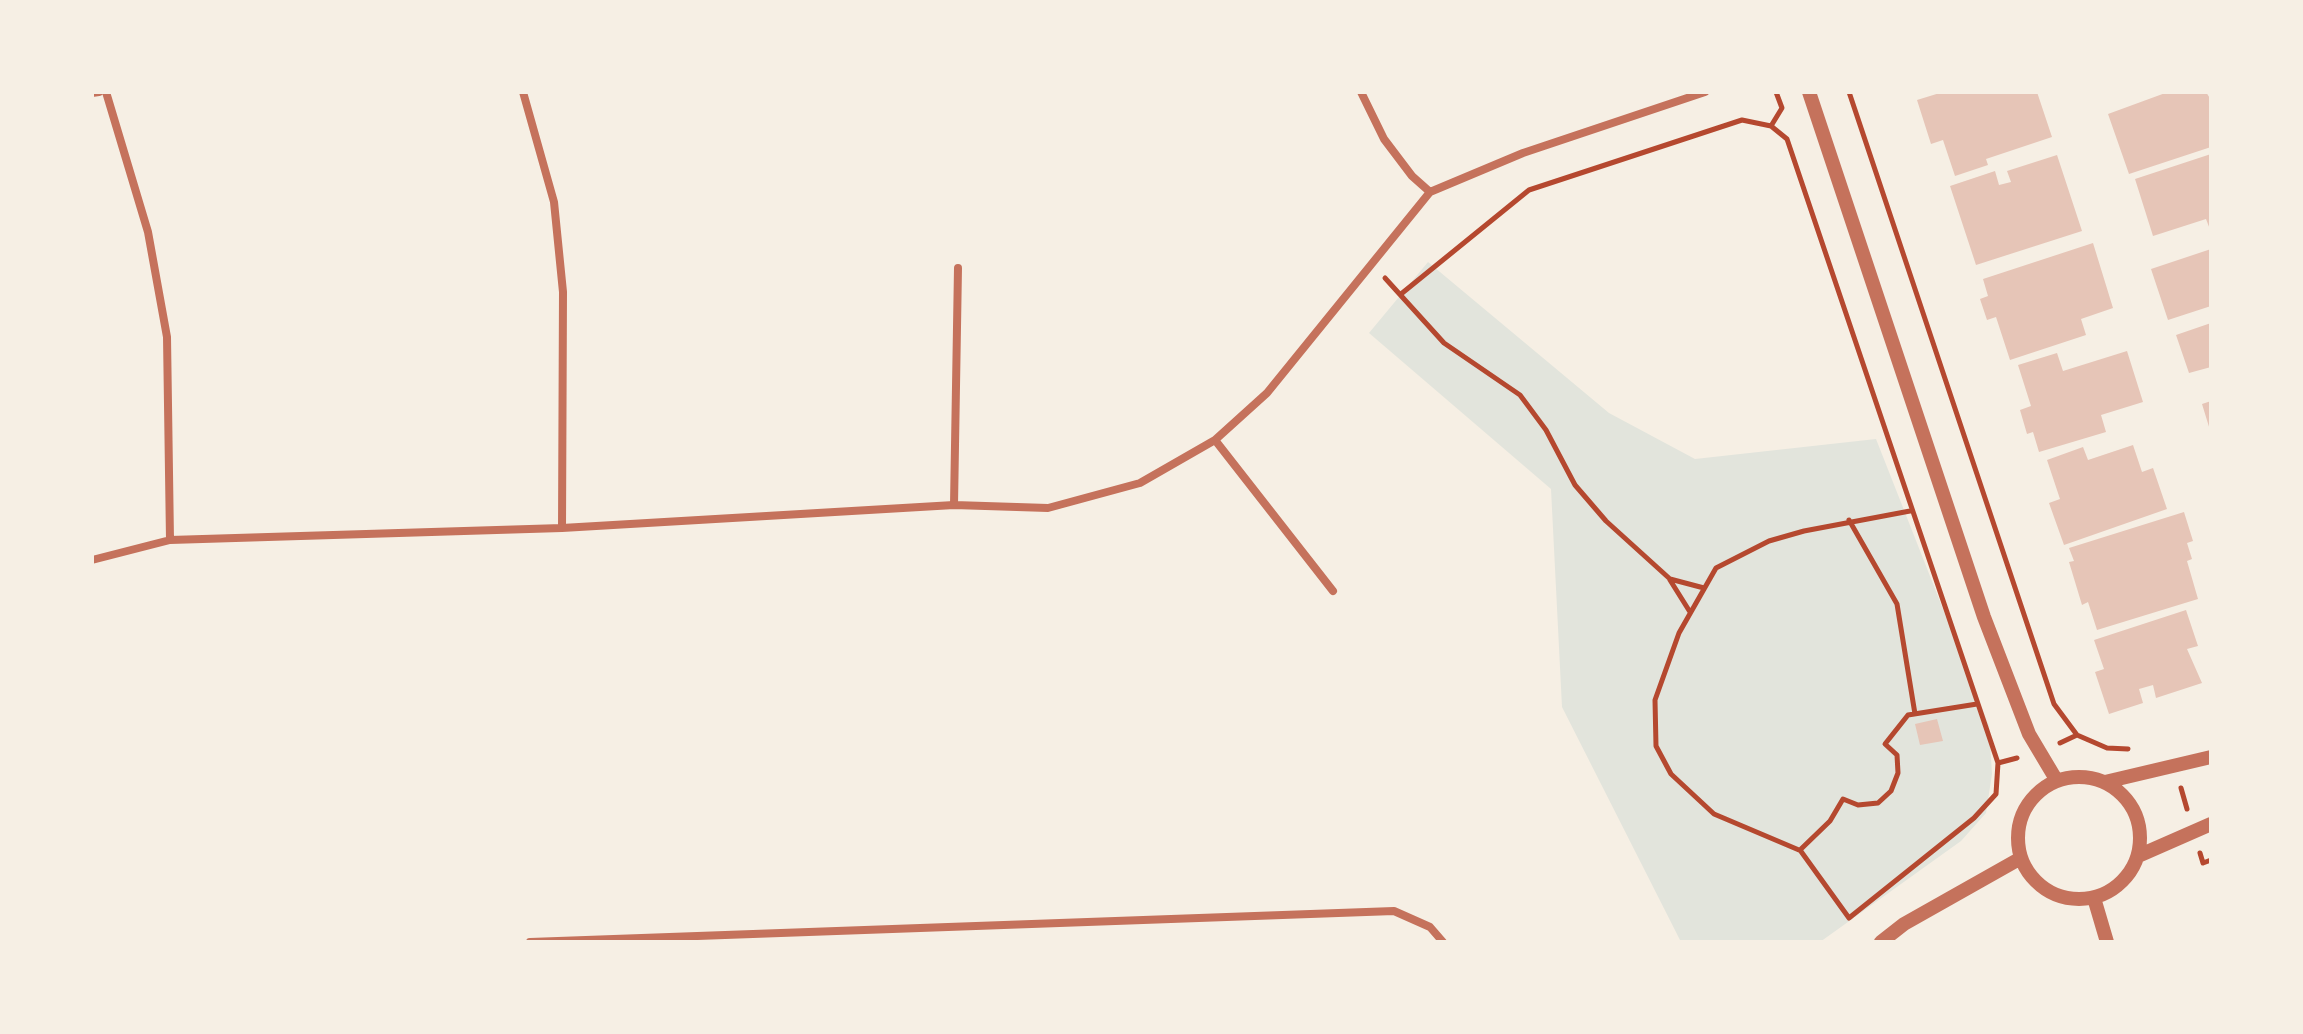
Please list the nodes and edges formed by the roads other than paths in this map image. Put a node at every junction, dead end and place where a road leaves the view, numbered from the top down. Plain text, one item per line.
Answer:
1 (99, 92) edge
2 (106, 92) edge
3 (523, 92) edge
4 (1361, 92) edge
5 (1705, 92) edge
6 (1809, 92) edge
7 (92, 93) edge
8 (1430, 192) junction
9 (958, 268) dead end
10 (1215, 440) junction
11 (954, 505) junction
12 (562, 528) junction
13 (170, 540) junction
14 (92, 560) edge
15 (1333, 591) dead end
16 (2211, 757) edge
17 (2057, 781) junction
18 (2105, 782) junction
19 (2211, 824) edge
20 (2138, 856) junction
21 (2021, 858) junction
22 (2094, 898) junction
23 (530, 942) edge
24 (1443, 942) edge
25 (1881, 942) edge
26 (2107, 942) edge

1 - 7 street
2 - 13 street
3 - 12 street
4 - 8 street
5 - 8 street
6 - 17 street
8 - 10 street
9 - 11 street
10 - 11 street
10 - 15 street
11 - 12 street
12 - 13 street
13 - 14 street
16 - 18 street
17 - 18 street
17 - 21 street
18 - 20 street
19 - 20 street
20 - 22 street
21 - 22 street
21 - 25 street
22 - 26 street
23 - 24 street

